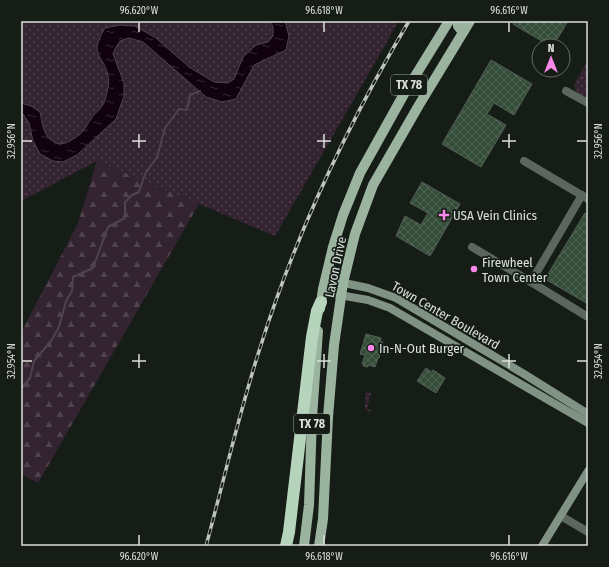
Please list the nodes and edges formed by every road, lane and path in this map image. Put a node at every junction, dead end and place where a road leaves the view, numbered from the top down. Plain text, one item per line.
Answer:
1 (449, 21) edge
2 (458, 21) edge
3 (470, 21) edge
4 (463, 32) junction
5 (566, 91) dead end
6 (588, 103) edge
7 (524, 161) dead end
8 (585, 197) edge
9 (472, 247) dead end
10 (325, 279) junction
11 (531, 282) junction
12 (343, 283) junction
13 (341, 295) junction
14 (322, 297) junction
15 (588, 317) edge
16 (588, 414) edge
17 (588, 423) edge
18 (588, 471) edge
19 (561, 516) junction
20 (588, 532) edge
21 (286, 546) edge
22 (304, 546) edge
23 (319, 546) edge
24 (542, 546) edge

1 - 10 main road, Lavon Drive / TX 78
2 - 4 main road
3 - 4 main road, Lavon Drive / TX 78
4 - 12 main road, Lavon Drive / TX 78
5 - 6 street
7 - 8 street
8 - 11 street
9 - 11 street
10 - 12 street, Town Center Boulevard
10 - 14 main road, Lavon Drive / TX 78
11 - 15 street
12 - 13 main road, Lavon Drive / TX 78
12 - 16 street, Town Center Boulevard
13 - 14 street, Town Center Boulevard
13 - 17 street, Town Center Boulevard
13 - 23 main road, Lavon Drive / TX 78
14 - 21 highway
14 - 22 main road, Lavon Drive / TX 78
18 - 19 street
19 - 20 street
19 - 24 street

